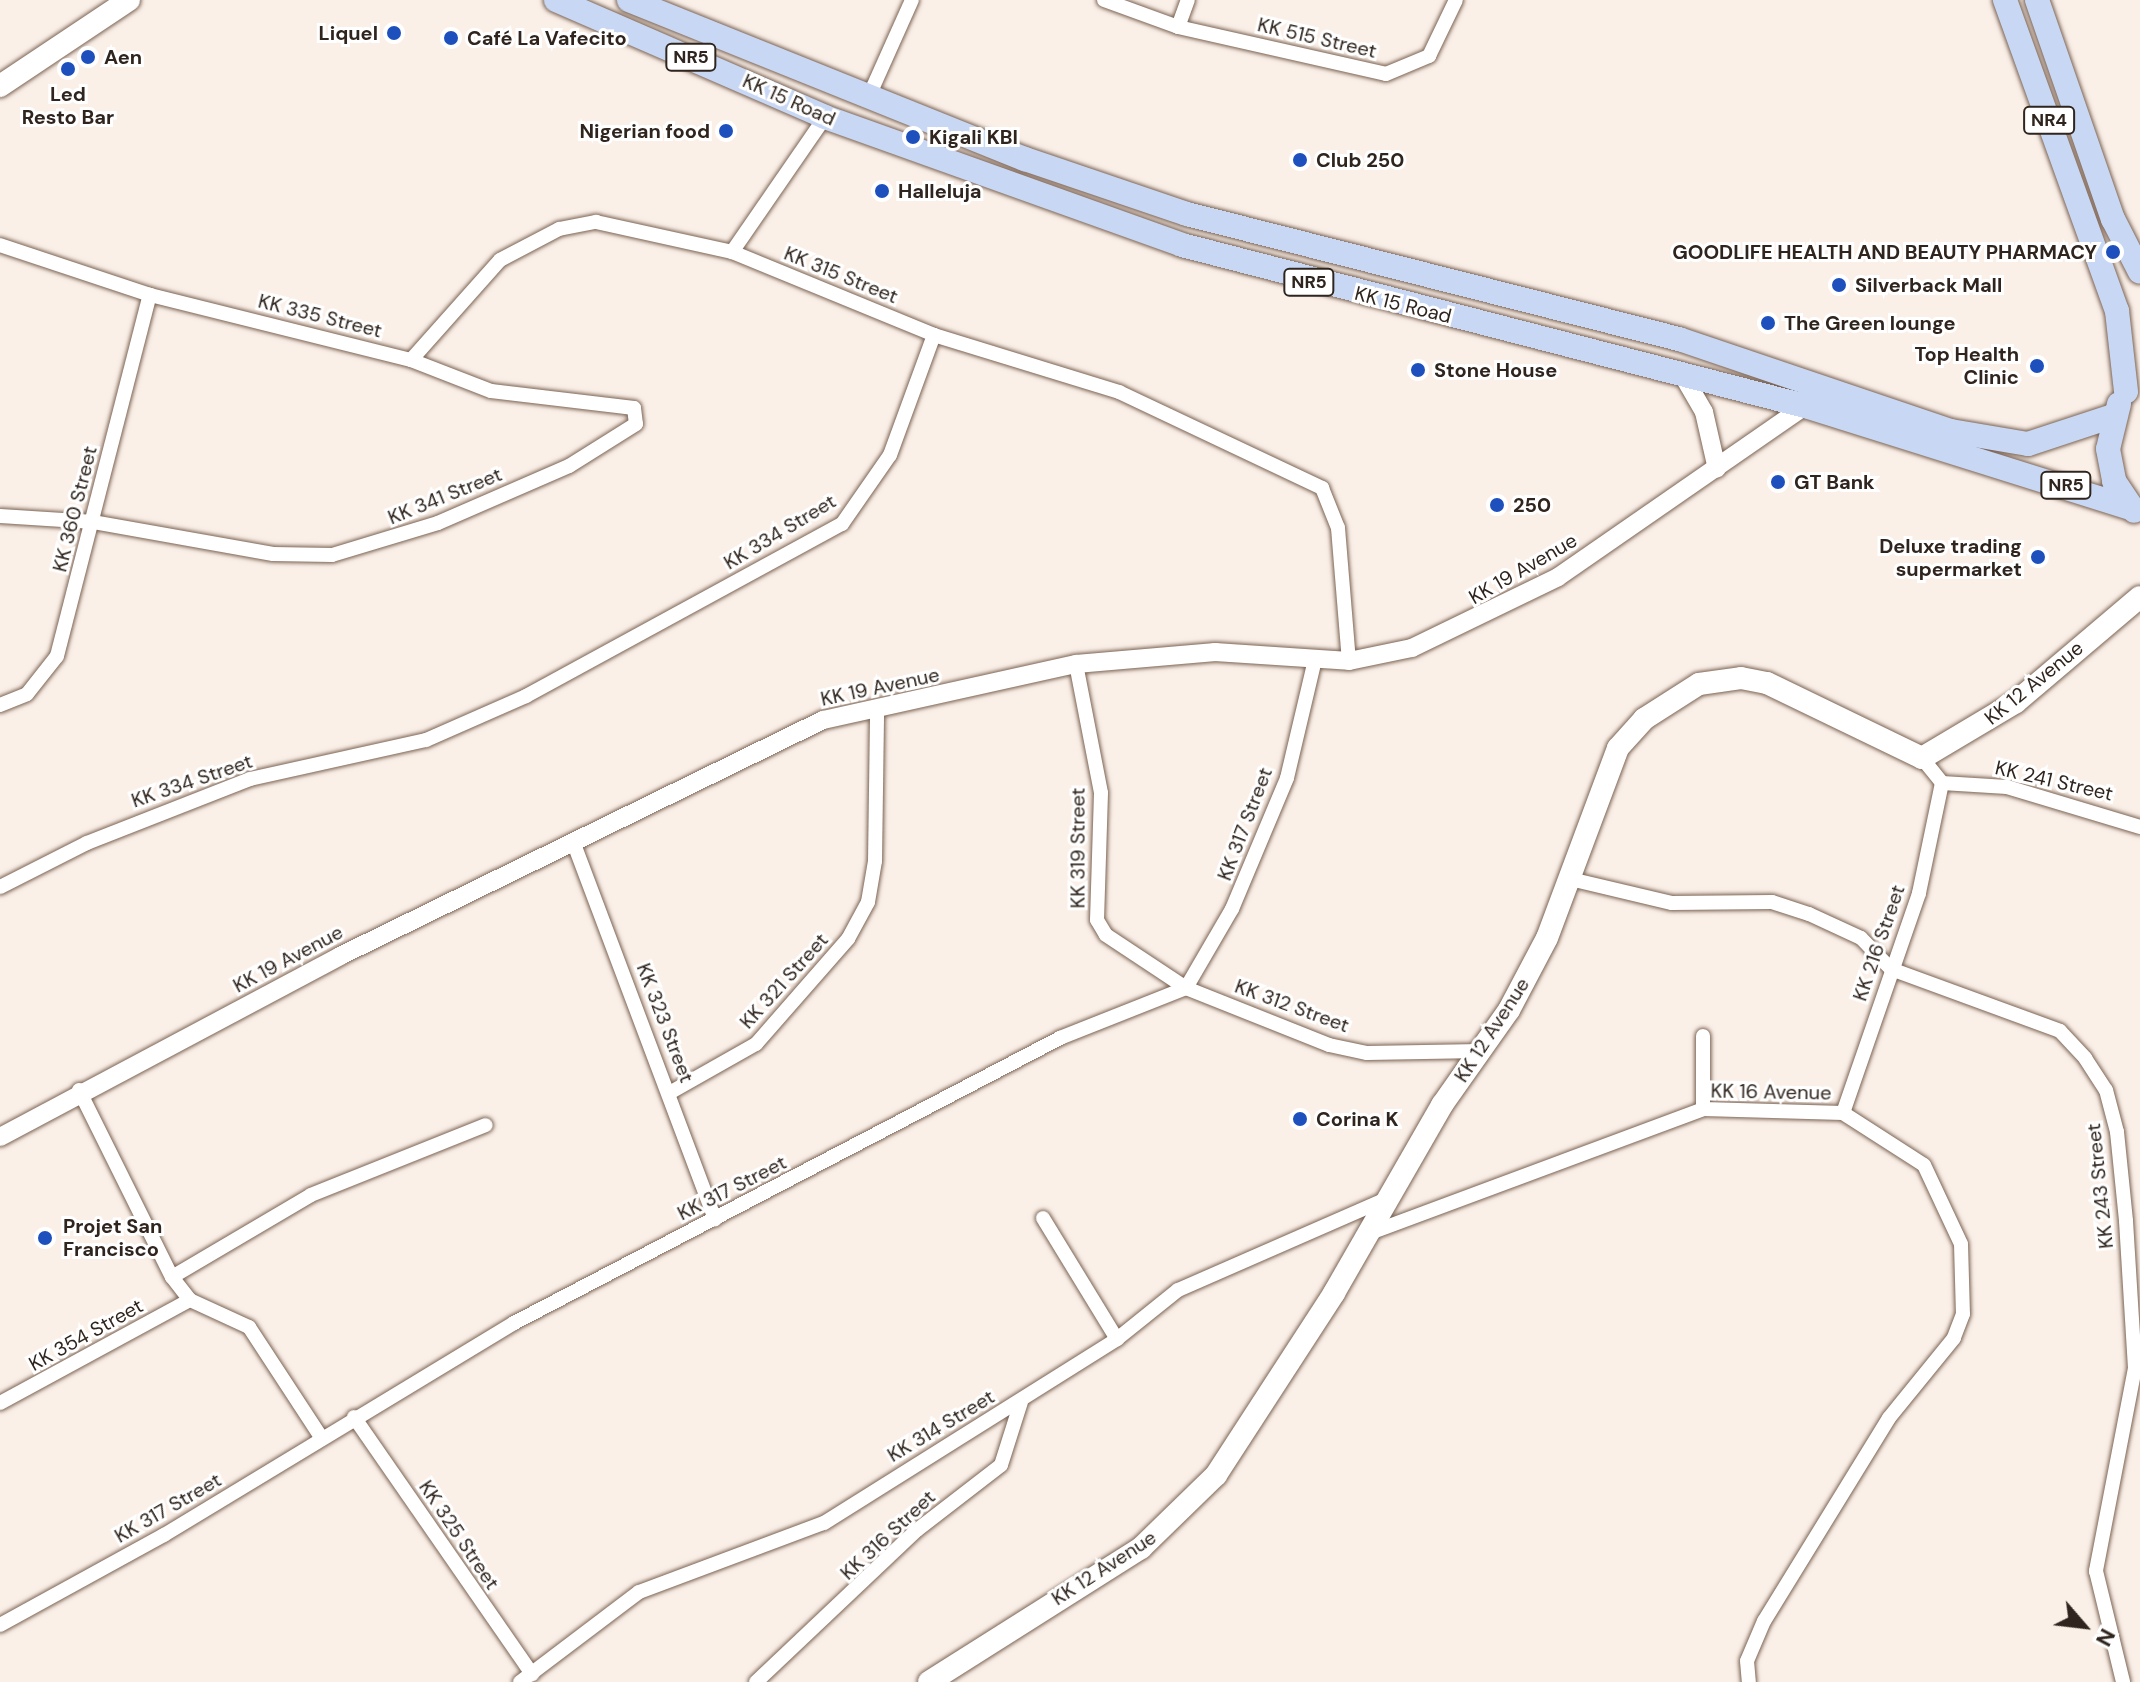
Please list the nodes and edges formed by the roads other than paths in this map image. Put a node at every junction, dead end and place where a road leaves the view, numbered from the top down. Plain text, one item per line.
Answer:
1 (129, 0) edge
2 (556, 0) edge
3 (629, 0) edge
4 (912, 0) edge
5 (1104, 0) edge
6 (1188, 0) edge
7 (1456, 0) edge
8 (2005, 0) edge
9 (2037, 0) edge
10 (1178, 27) junction
11 (0, 86) edge
12 (869, 96) junction
13 (825, 117) junction
14 (2117, 227) junction
15 (0, 245) edge
16 (732, 252) junction
17 (2140, 252) edge
18 (2140, 272) edge
19 (150, 295) junction
20 (934, 335) junction
21 (411, 360) junction
22 (1682, 374) junction
23 (2133, 384) edge
24 (1805, 406) junction
25 (634, 408) joint
26 (2113, 416) junction
27 (1717, 469) junction
28 (2136, 512) edge
29 (0, 516) edge
30 (94, 522) junction
31 (2140, 597) edge
32 (1315, 660) junction
33 (1349, 661) junction
34 (1076, 664) junction
35 (0, 705) edge
36 (877, 713) junction
37 (1922, 758) junction
38 (1942, 783) junction
39 (2140, 827) edge
40 (574, 844) junction
41 (1566, 878) junction
42 (0, 887) edge
43 (1891, 969) junction
44 (1186, 988) junction
45 (1703, 1036) dead end
46 (1481, 1051) junction
47 (79, 1090) junction
48 (671, 1092) junction
49 (1703, 1109) junction
50 (1843, 1113) junction
51 (486, 1125) dead end
52 (0, 1137) edge
53 (1382, 1201) junction
54 (1043, 1218) dead end
55 (715, 1219) junction
56 (1370, 1233) junction
57 (172, 1277) junction
58 (190, 1300) junction
59 (1117, 1339) junction
60 (1021, 1402) junction
61 (0, 1403) edge
62 (354, 1417) junction
63 (321, 1437) junction
64 (0, 1625) edge
65 (526, 1678) edge
66 (756, 1682) edge
67 (929, 1682) edge
68 (1749, 1682) edge
69 (2123, 1682) edge

1 - 11 main road
2 - 13 highway, KK 15 Road / NR5
3 - 12 highway, KK 15 Road / NR5
4 - 12 street
5 - 10 street, KK 515 Street
6 - 10 street
7 - 10 street, KK 515 Street
8 - 23 highway, NR4
9 - 14 highway, NR4
12 - 26 highway, KK 15 Road / NR5
13 - 16 street
13 - 22 highway, KK 15 Road / NR5
14 - 17 highway
14 - 18 highway
15 - 19 street, KK 335 Street
16 - 20 street, KK 315 Street
16 - 21 street, KK 315 Street
19 - 21 street, KK 335 Street
19 - 30 street, KK 360 Street
20 - 33 street
20 - 42 street, KK 334 Street
21 - 25 street, KK 335 Street
22 - 24 highway, KK 15 Road / NR5
22 - 27 street
23 - 26 highway
24 - 27 street, KK 19 Avenue
24 - 28 highway, KK 15 Road / NR5
25 - 30 street, KK 341 Street
26 - 28 highway
27 - 33 street, KK 19 Avenue
29 - 30 street, KK 341 Street
30 - 35 street, KK 360 Street
31 - 37 main road, KK 12 Avenue
32 - 33 street, KK 19 Avenue
32 - 34 street, KK 19 Avenue
32 - 44 street, KK 317 Street
34 - 36 street, KK 19 Avenue
34 - 44 street, KK 319 Street
36 - 40 street, KK 19 Avenue
36 - 48 street, KK 321 Street
37 - 38 street
37 - 41 main road, KK 12 Avenue
38 - 39 street, KK 241 Street
38 - 43 street, KK 216 Street
40 - 47 street, KK 19 Avenue
40 - 48 street, KK 323 Street
41 - 43 street, KK 243 Street
41 - 46 main road, KK 12 Avenue
43 - 50 street, KK 216 Street
43 - 69 street, KK 243 Street
44 - 46 street, KK 312 Street
44 - 55 street, KK 317 Street
45 - 49 street
46 - 53 main road, KK 12 Avenue
47 - 52 street, KK 19 Avenue
47 - 57 street
48 - 55 street, KK 323 Street
49 - 50 street, KK 16 Avenue
49 - 56 street, KK 16 Avenue
50 - 68 street, KK 16 Avenue
51 - 57 street
53 - 56 main road, KK 12 Avenue
53 - 59 street, KK 314 Street
54 - 59 street
55 - 62 street, KK 317 Street
56 - 67 main road, KK 12 Avenue
57 - 58 street
58 - 61 street, KK 354 Street
58 - 63 street
59 - 60 street, KK 314 Street
60 - 65 street, KK 314 Street
60 - 66 street, KK 316 Street
62 - 63 street, KK 317 Street
62 - 65 street, KK 325 Street
63 - 64 street, KK 317 Street

